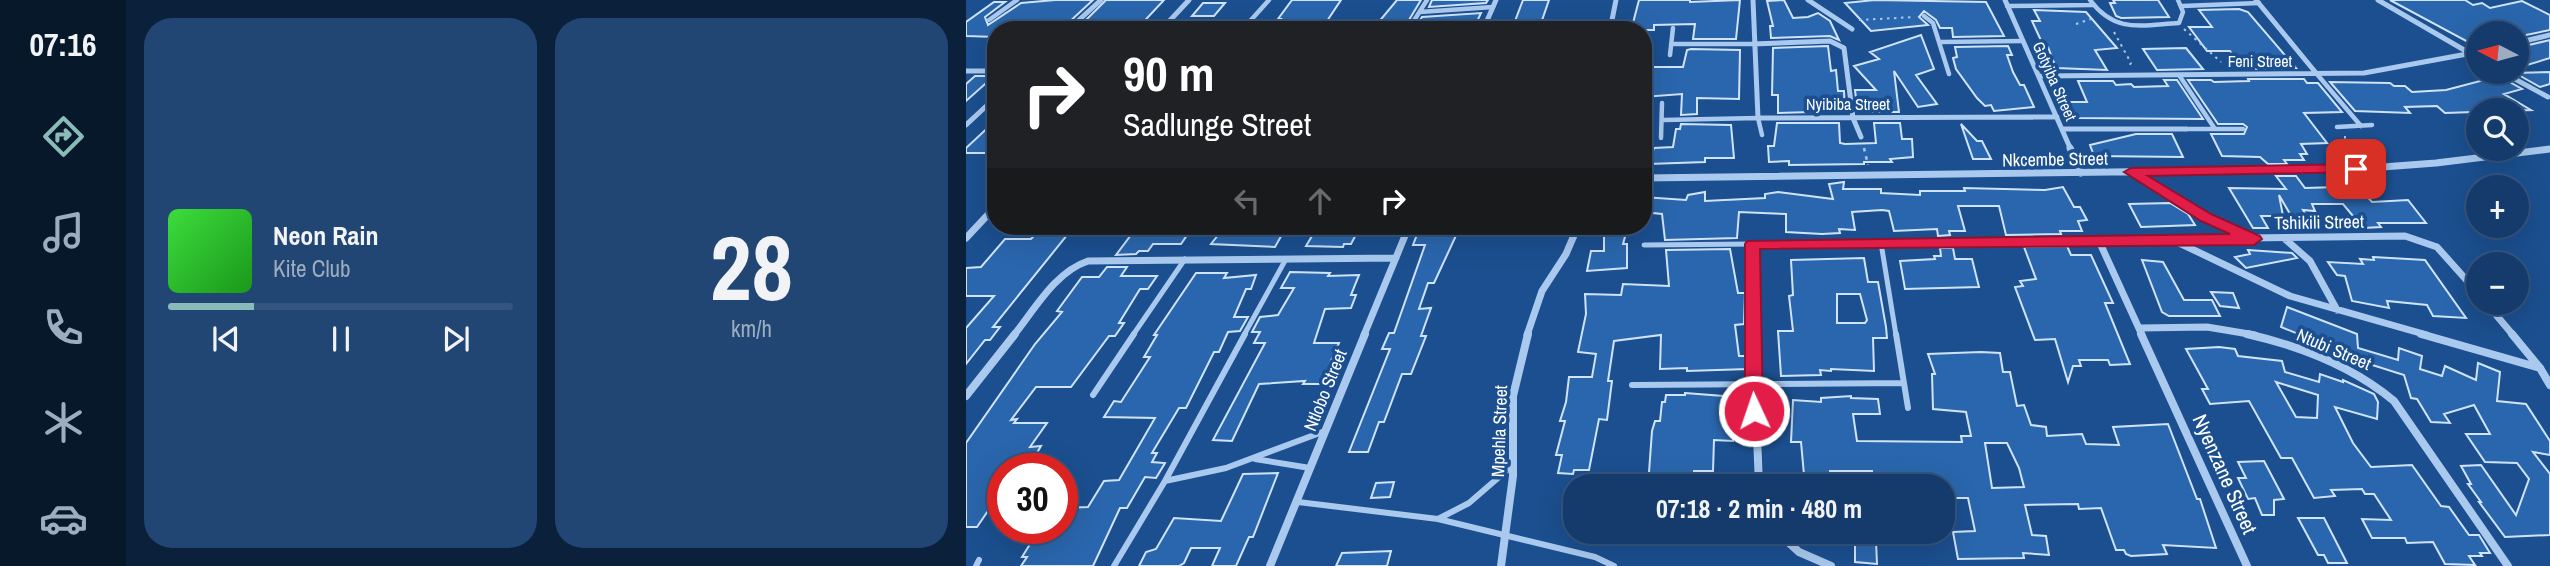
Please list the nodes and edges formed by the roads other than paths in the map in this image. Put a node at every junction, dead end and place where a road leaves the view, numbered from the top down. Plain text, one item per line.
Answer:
1 (1017, 0) edge
2 (1101, 0) edge
3 (1189, 0) edge
4 (1269, 0) edge
5 (1427, 0) edge
6 (1496, 0) edge
7 (1616, 0) edge
8 (1753, 0) edge
9 (1808, 0) edge
10 (2178, 0) edge
11 (2378, 0) edge
12 (2258, 1) edge
13 (2092, 2) edge
14 (2006, 3) edge
15 (2182, 6) junction
16 (1493, 7) junction
17 (1420, 12) junction
18 (1924, 16) road end
19 (989, 20) dead end
20 (1078, 21) edge
21 (1169, 21) edge
22 (1250, 21) edge
23 (1414, 21) edge
24 (1487, 21) edge
25 (1612, 21) edge
26 (2179, 23) joint
27 (1673, 28) dead end
28 (1853, 29) road end
29 (2550, 35) edge
30 (2529, 40) edge
31 (2023, 41) junction
32 (1940, 43) junction
33 (1671, 44) junction
34 (1753, 44) junction
35 (2466, 51) edge
36 (2466, 54) edge
37 (1670, 55) dead end
38 (966, 71) edge
39 (987, 71) edge
40 (2316, 73) junction
41 (1949, 74) dead end
42 (2179, 75) junction
43 (2040, 76) junction
44 (2524, 84) edge
45 (2548, 97) dead end
46 (1662, 103) dead end
47 (987, 105) edge
48 (2057, 117) junction
49 (1758, 118) junction
50 (1853, 118) junction
51 (1663, 120) junction
52 (966, 125) edge
53 (2372, 125) dead end
54 (2361, 126) junction
55 (2337, 127) dead end
56 (2063, 129) junction
57 (2186, 129) joint
58 (2215, 129) junction
59 (2243, 129) dead end
60 (1762, 135) dead end
61 (1861, 137) road end
62 (1661, 138) dead end
63 (2550, 149) edge
64 (2131, 172) junction
65 (2081, 173) junction
66 (1652, 178) edge
67 (987, 216) edge
68 (1405, 235) edge
69 (1574, 235) edge
70 (966, 238) edge
71 (2254, 239) junction
72 (2285, 239) junction
73 (2173, 240) junction
74 (2099, 241) junction
75 (1881, 243) junction
76 (1753, 244) junction
77 (1644, 245) dead end
78 (1396, 258) junction
79 (1185, 259) junction
80 (1286, 259) junction
81 (2466, 279) edge
82 (2337, 310) junction
83 (2496, 315) edge
84 (2140, 328) junction
85 (2540, 368) junction
86 (1904, 383) junction
87 (2550, 384) edge
88 (1632, 385) dead end
89 (1753, 386) junction
90 (1093, 395) dead end
91 (966, 396) edge
92 (1908, 408) dead end
93 (1325, 431) junction
94 (1252, 458) junction
95 (1513, 465) junction
96 (1310, 468) junction
97 (1758, 474) edge
98 (1165, 481) junction
99 (1298, 502) junction
100 (1438, 519) junction
101 (1507, 534) junction
102 (1790, 544) edge
103 (1114, 566) edge
104 (1270, 566) edge
105 (1501, 566) edge
106 (1615, 566) edge
107 (1831, 566) edge
108 (2247, 566) edge
109 (2508, 566) edge

1 - 19 lane
2 - 20 street
3 - 21 street
4 - 22 lane
5 - 17 lane
6 - 16 street
7 - 25 street
8 - 34 street
9 - 28 street
10 - 15 lane
11 - 35 street
12 - 15 lane
12 - 40 street
13 - 14 lane
13 - 26 lane
14 - 31 street, Gotyiba Street
15 - 26 lane
16 - 17 lane
16 - 24 street
17 - 23 lane
18 - 32 lane
27 - 33 lane
29 - 30 street
31 - 32 lane
31 - 43 street, Gotyiba Street
32 - 41 lane
33 - 34 lane
33 - 37 lane
34 - 49 street
34 - 50 street
36 - 40 street, Feni Street
38 - 39 street
40 - 42 street, Feni Street
40 - 54 lane
42 - 43 street, Feni Street
42 - 58 lane
43 - 48 street, Gotyiba Street
44 - 45 street
46 - 51 lane
47 - 52 street
48 - 50 street, Nyibiba Street
48 - 56 street, Gotyiba Street
49 - 50 street, Nyibiba Street
49 - 51 lane
49 - 60 lane
50 - 61 street
51 - 62 lane
53 - 54 lane
54 - 55 lane
56 - 57 street
56 - 65 street, Gotyiba Street
57 - 58 lane
58 - 59 lane
63 - 64 street, Nkcembe Street
64 - 65 street, Nkcembe Street
64 - 71 street
65 - 66 street, Nkcembe Street
67 - 70 street
68 - 78 street, Ntlobo Street
69 - 95 street, Mpehla Street
71 - 72 street, Tshikili Street
71 - 73 street, Tshikili Street
72 - 81 street, Tshikili Street
72 - 82 street
73 - 74 street, Tshikili Street
73 - 82 street
74 - 75 street, Tshikili Street
74 - 84 street, Nyenzane Street
75 - 76 street, Tshikili Street
75 - 86 lane
76 - 77 lane
76 - 89 street
78 - 80 street
78 - 93 street, Ntlobo Street
79 - 80 street
79 - 90 lane
79 - 91 street
80 - 98 lane
82 - 85 street
83 - 85 street
84 - 108 street, Nyenzane Street
84 - 109 street, Ntubi Street
85 - 87 street
86 - 89 lane
86 - 92 lane
88 - 89 lane
89 - 97 street
93 - 94 lane
93 - 96 street, Ntlobo Street
94 - 96 lane
94 - 98 lane
95 - 100 lane
95 - 101 street, Mpehla Street
96 - 99 street, Ntlobo Street
98 - 103 lane
99 - 100 lane
99 - 104 street, Ntlobo Street
100 - 101 lane
101 - 105 street, Mpehla Street
101 - 106 lane
102 - 107 street

